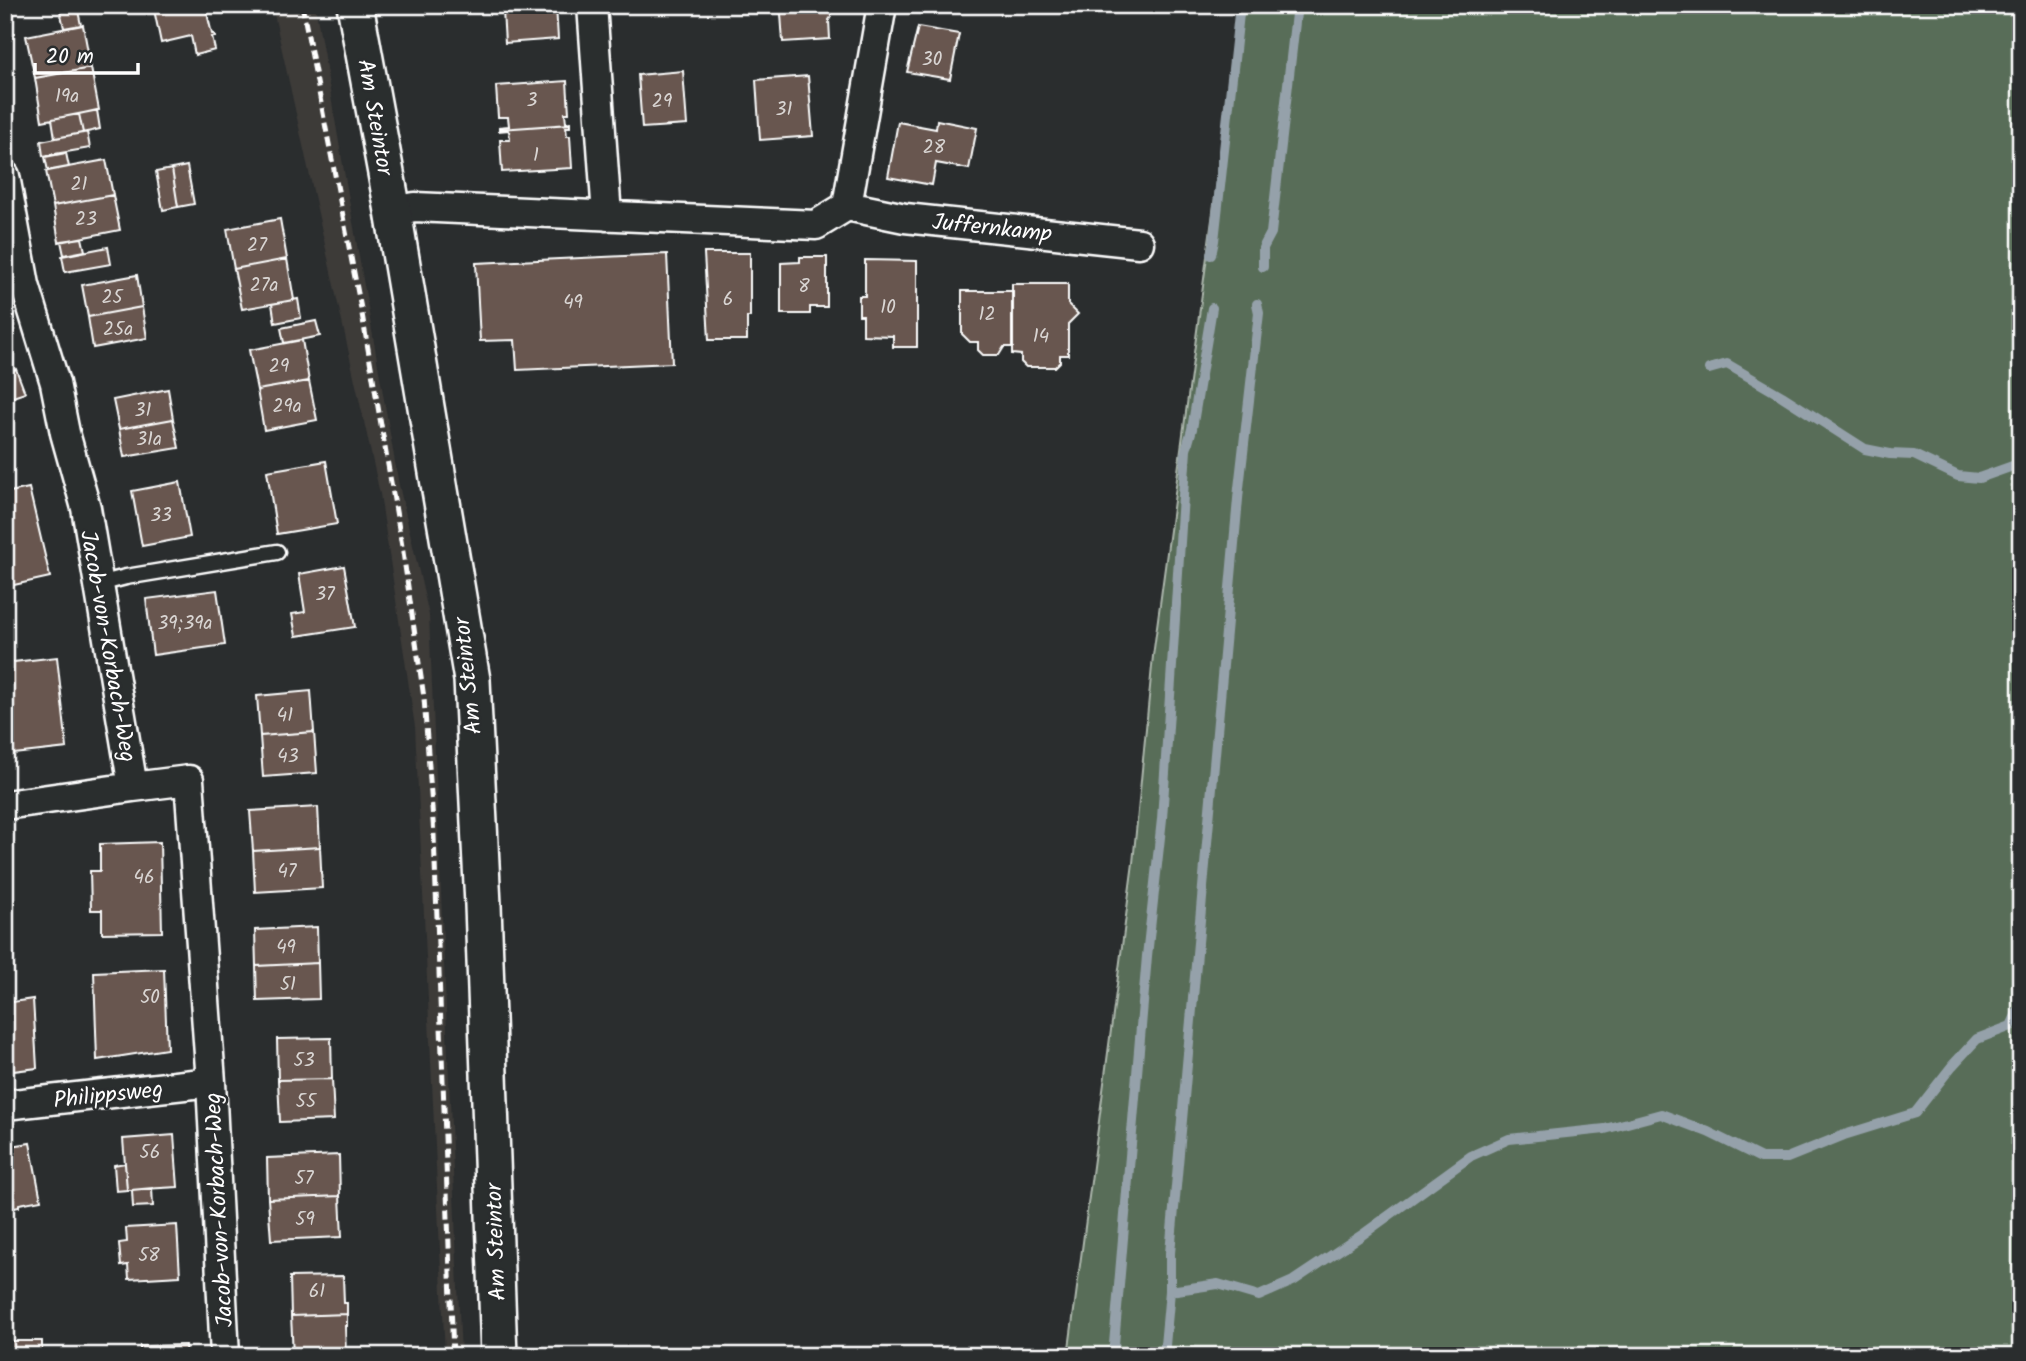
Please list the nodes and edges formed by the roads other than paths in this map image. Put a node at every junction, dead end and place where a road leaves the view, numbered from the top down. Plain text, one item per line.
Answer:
1 (355, 5) edge
2 (592, 5) edge
3 (882, 5) edge
4 (5, 176) edge
5 (847, 206) junction
6 (393, 211) junction
7 (607, 216) junction
8 (1139, 243) dead end
9 (15, 289) edge
10 (277, 552) dead end
11 (99, 584) junction
12 (133, 787) junction
13 (5, 804) edge
14 (211, 1082) junction
15 (5, 1105) edge
16 (225, 1356) edge
17 (499, 1356) edge

1 - 6 street, Am Steintor
2 - 7 street
3 - 5 street
4 - 9 street, Jacob-von-Korbach-Weg
5 - 7 street
5 - 8 street, Juffernkamp
6 - 7 street
6 - 17 street, Am Steintor
9 - 11 street, Jacob-von-Korbach-Weg
10 - 11 lane
11 - 12 street, Jacob-von-Korbach-Weg
12 - 13 street
12 - 14 street, Jacob-von-Korbach-Weg
14 - 15 street, Philippsweg
14 - 16 street, Jacob-von-Korbach-Weg

